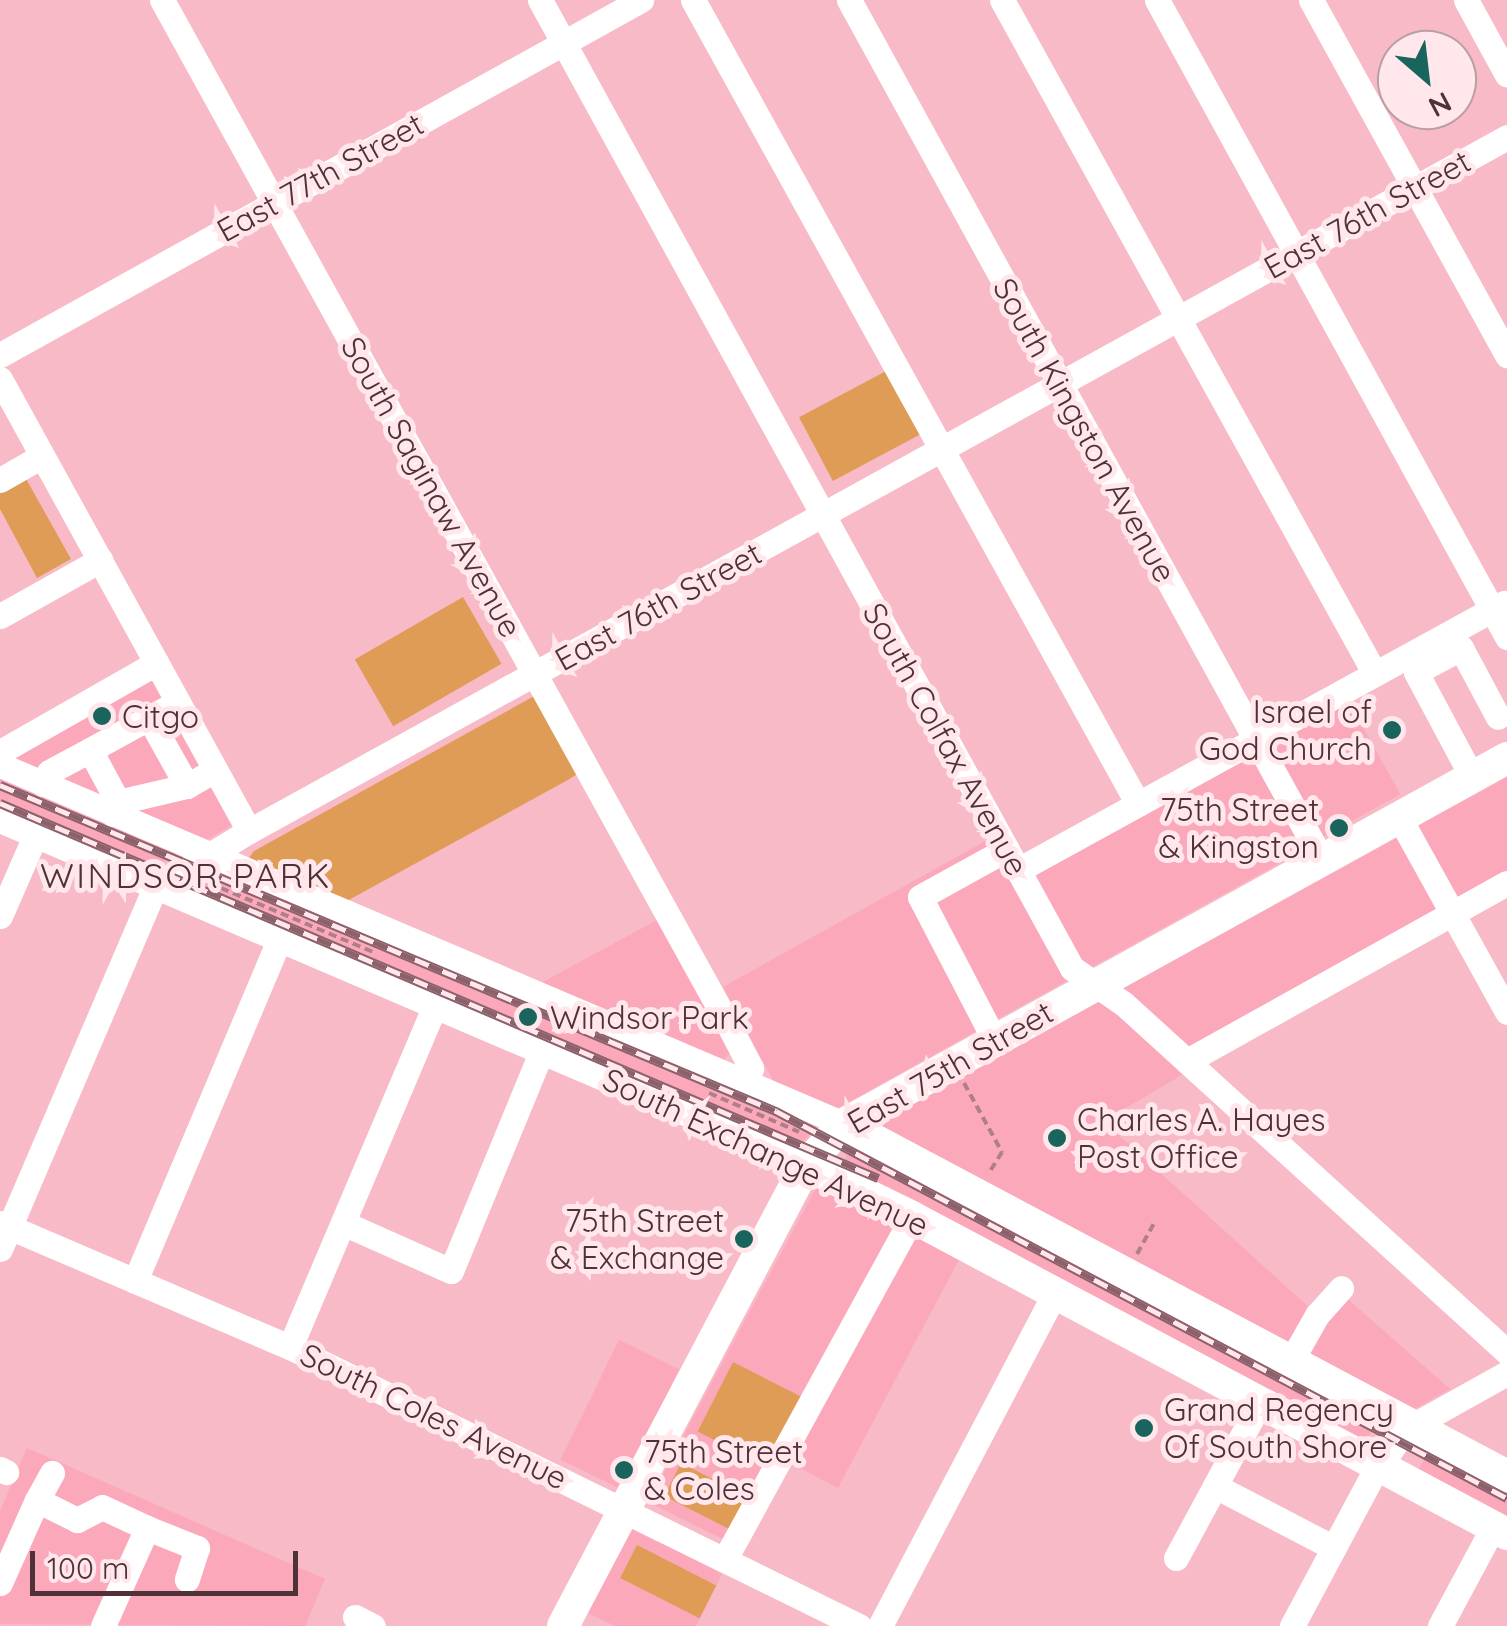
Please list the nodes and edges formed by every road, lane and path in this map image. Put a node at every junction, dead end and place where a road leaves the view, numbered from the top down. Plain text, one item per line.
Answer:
1 (162, 0) edge
2 (540, 0) edge
3 (641, 0) edge
4 (692, 0) edge
5 (849, 0) edge
6 (1002, 0) edge
7 (1158, 0) edge
8 (1311, 0) edge
9 (1466, 0) edge
10 (564, 42) junction
11 (1507, 75) edge
12 (1507, 137) edge
13 (1415, 188) junction
14 (273, 204) junction
15 (1296, 253) junction
16 (1178, 318) junction
17 (0, 355) edge
18 (1507, 355) edge
19 (0, 380) edge
20 (1060, 384) junction
21 (942, 449) junction
22 (42, 456) junction
23 (0, 480) edge
24 (823, 514) junction
25 (100, 560) junction
26 (1500, 605) edge
27 (0, 616) edge
28 (1507, 637) edge
29 (156, 663) junction
30 (535, 674) junction
31 (1374, 674) junction
32 (178, 702) junction
33 (1498, 717) dead end
34 (149, 718) junction
35 (1255, 740) junction
36 (90, 750) junction
37 (0, 752) edge
38 (1507, 758) edge
39 (0, 766) edge
40 (215, 770) junction
41 (1472, 778) junction
42 (44, 784) junction
43 (187, 786) junction
44 (1138, 804) junction
45 (116, 808) junction
46 (1399, 818) junction
47 (0, 820) edge
48 (249, 831) junction
49 (35, 836) junction
50 (211, 854) junction
51 (1012, 860) junction
52 (1322, 860) junction
53 (209, 882) dead end
54 (1507, 883) edge
55 (154, 889) junction
56 (1452, 914) junction
57 (0, 916) edge
58 (279, 940) junction
59 (374, 952) dead end
60 (1096, 985) junction
61 (435, 1005) junction
62 (1507, 1012) edge
63 (995, 1040) junction
64 (542, 1050) junction
65 (1187, 1060) junction
66 (746, 1081) junction
67 (964, 1083) dead end
68 (709, 1094) dead end
69 (844, 1124) junction
70 (798, 1132) dead end
71 (806, 1165) junction
72 (980, 1182) dead end
73 (912, 1216) junction
74 (343, 1223) junction
75 (1154, 1223) dead end
76 (3, 1233) edge
77 (1132, 1263) dead end
78 (135, 1280) junction
79 (1341, 1288) dead end
80 (1056, 1293) junction
81 (290, 1347) junction
82 (1507, 1352) edge
83 (1290, 1362) junction
84 (1507, 1373) edge
85 (1261, 1401) junction
86 (1412, 1426) junction
87 (1380, 1464) junction
88 (52, 1473) dead end
89 (1507, 1476) edge
90 (1215, 1486) junction
91 (37, 1500) junction
92 (626, 1508) junction
93 (146, 1528) junction
94 (1500, 1530) edge
95 (1334, 1548) junction
96 (1176, 1558) dead end
97 (725, 1559) junction
98 (188, 1579) dead end
99 (0, 1583) edge
100 (102, 1626) edge
101 (563, 1626) edge
102 (860, 1626) edge
103 (880, 1626) edge
104 (1292, 1626) edge
105 (1440, 1626) edge

1 - 14 street, South Saginaw Avenue
2 - 10 street, South Colfax Avenue
3 - 10 street, East 77th Street
4 - 21 street
5 - 20 street, South Kingston Avenue
6 - 16 street
7 - 15 street
8 - 13 street
9 - 11 street
10 - 14 street, East 77th Street
10 - 24 street, South Colfax Avenue
12 - 13 street, East 76th Street
13 - 15 street, East 76th Street
13 - 18 street
14 - 17 street, East 77th Street
14 - 30 street, South Saginaw Avenue
15 - 16 street, East 76th Street
15 - 26 street
16 - 20 street, East 76th Street
16 - 31 street
19 - 22 street
20 - 21 street, East 76th Street
20 - 35 street, South Kingston Avenue
21 - 24 street, East 76th Street
21 - 44 street
22 - 23 street
22 - 25 street
24 - 30 street, East 76th Street
24 - 51 street, South Colfax Avenue
25 - 27 street
25 - 29 street
26 - 28 street
26 - 31 street
29 - 32 street
29 - 37 street
30 - 48 street, East 76th Street
30 - 66 street, South Saginaw Avenue
31 - 35 street
32 - 34 street
32 - 40 street
33 - 41 street
34 - 36 street
34 - 43 street
35 - 44 street
35 - 52 street, South Kingston Avenue
36 - 42 street
36 - 45 street
38 - 41 main road, East 75th Street
39 - 42 street, South Exchange Avenue
40 - 43 street
40 - 48 street
41 - 46 main road, East 75th Street
42 - 45 street, South Exchange Avenue
43 - 45 street
44 - 51 street
45 - 50 street, South Exchange Avenue
46 - 52 main road, East 75th Street
46 - 56 street
47 - 49 street, South Exchange Avenue
48 - 50 street, East 76th Street
49 - 55 street, South Exchange Avenue
49 - 57 street
50 - 55 street, East 76th Street
50 - 66 street, South Exchange Avenue
51 - 60 street, South Colfax Avenue
51 - 63 street
52 - 60 main road, East 75th Street
53 - 59 path
54 - 56 street
55 - 58 street, South Exchange Avenue
55 - 76 street
56 - 62 street
56 - 65 street
58 - 61 street, South Exchange Avenue
58 - 78 street
60 - 63 main road, East 75th Street
60 - 65 street, South Colfax Avenue
61 - 64 street, South Exchange Avenue
61 - 74 street
63 - 69 main road, East 75th Street
64 - 71 street, South Exchange Avenue
64 - 74 street
65 - 82 street, South Colfax Avenue
66 - 69 street, South Exchange Avenue
67 - 72 path
68 - 70 path
69 - 71 main road, East 75th Street
69 - 83 main road, South Exchange Avenue
71 - 73 main road, South Exchange Avenue
71 - 92 main road, East 75th Street
73 - 80 main road, South Exchange Avenue
73 - 97 street
74 - 81 street
75 - 77 path
76 - 78 street, South Coles Avenue
78 - 81 street, South Coles Avenue
79 - 83 street
80 - 85 main road, South Exchange Avenue
80 - 103 street
81 - 92 street, South Coles Avenue
83 - 86 main road, South Exchange Avenue
84 - 86 street
85 - 87 main road, South Exchange Avenue
85 - 90 street
86 - 87 street
86 - 89 main road, South Exchange Avenue
87 - 94 main road, South Exchange Avenue
87 - 95 street
88 - 91 street
90 - 95 street
90 - 96 street
91 - 93 street
91 - 99 street
92 - 97 street, South Coles Avenue
92 - 101 main road, East 75th Street
93 - 98 street
93 - 100 street
94 - 105 street
95 - 104 street
97 - 102 street, South Coles Avenue

